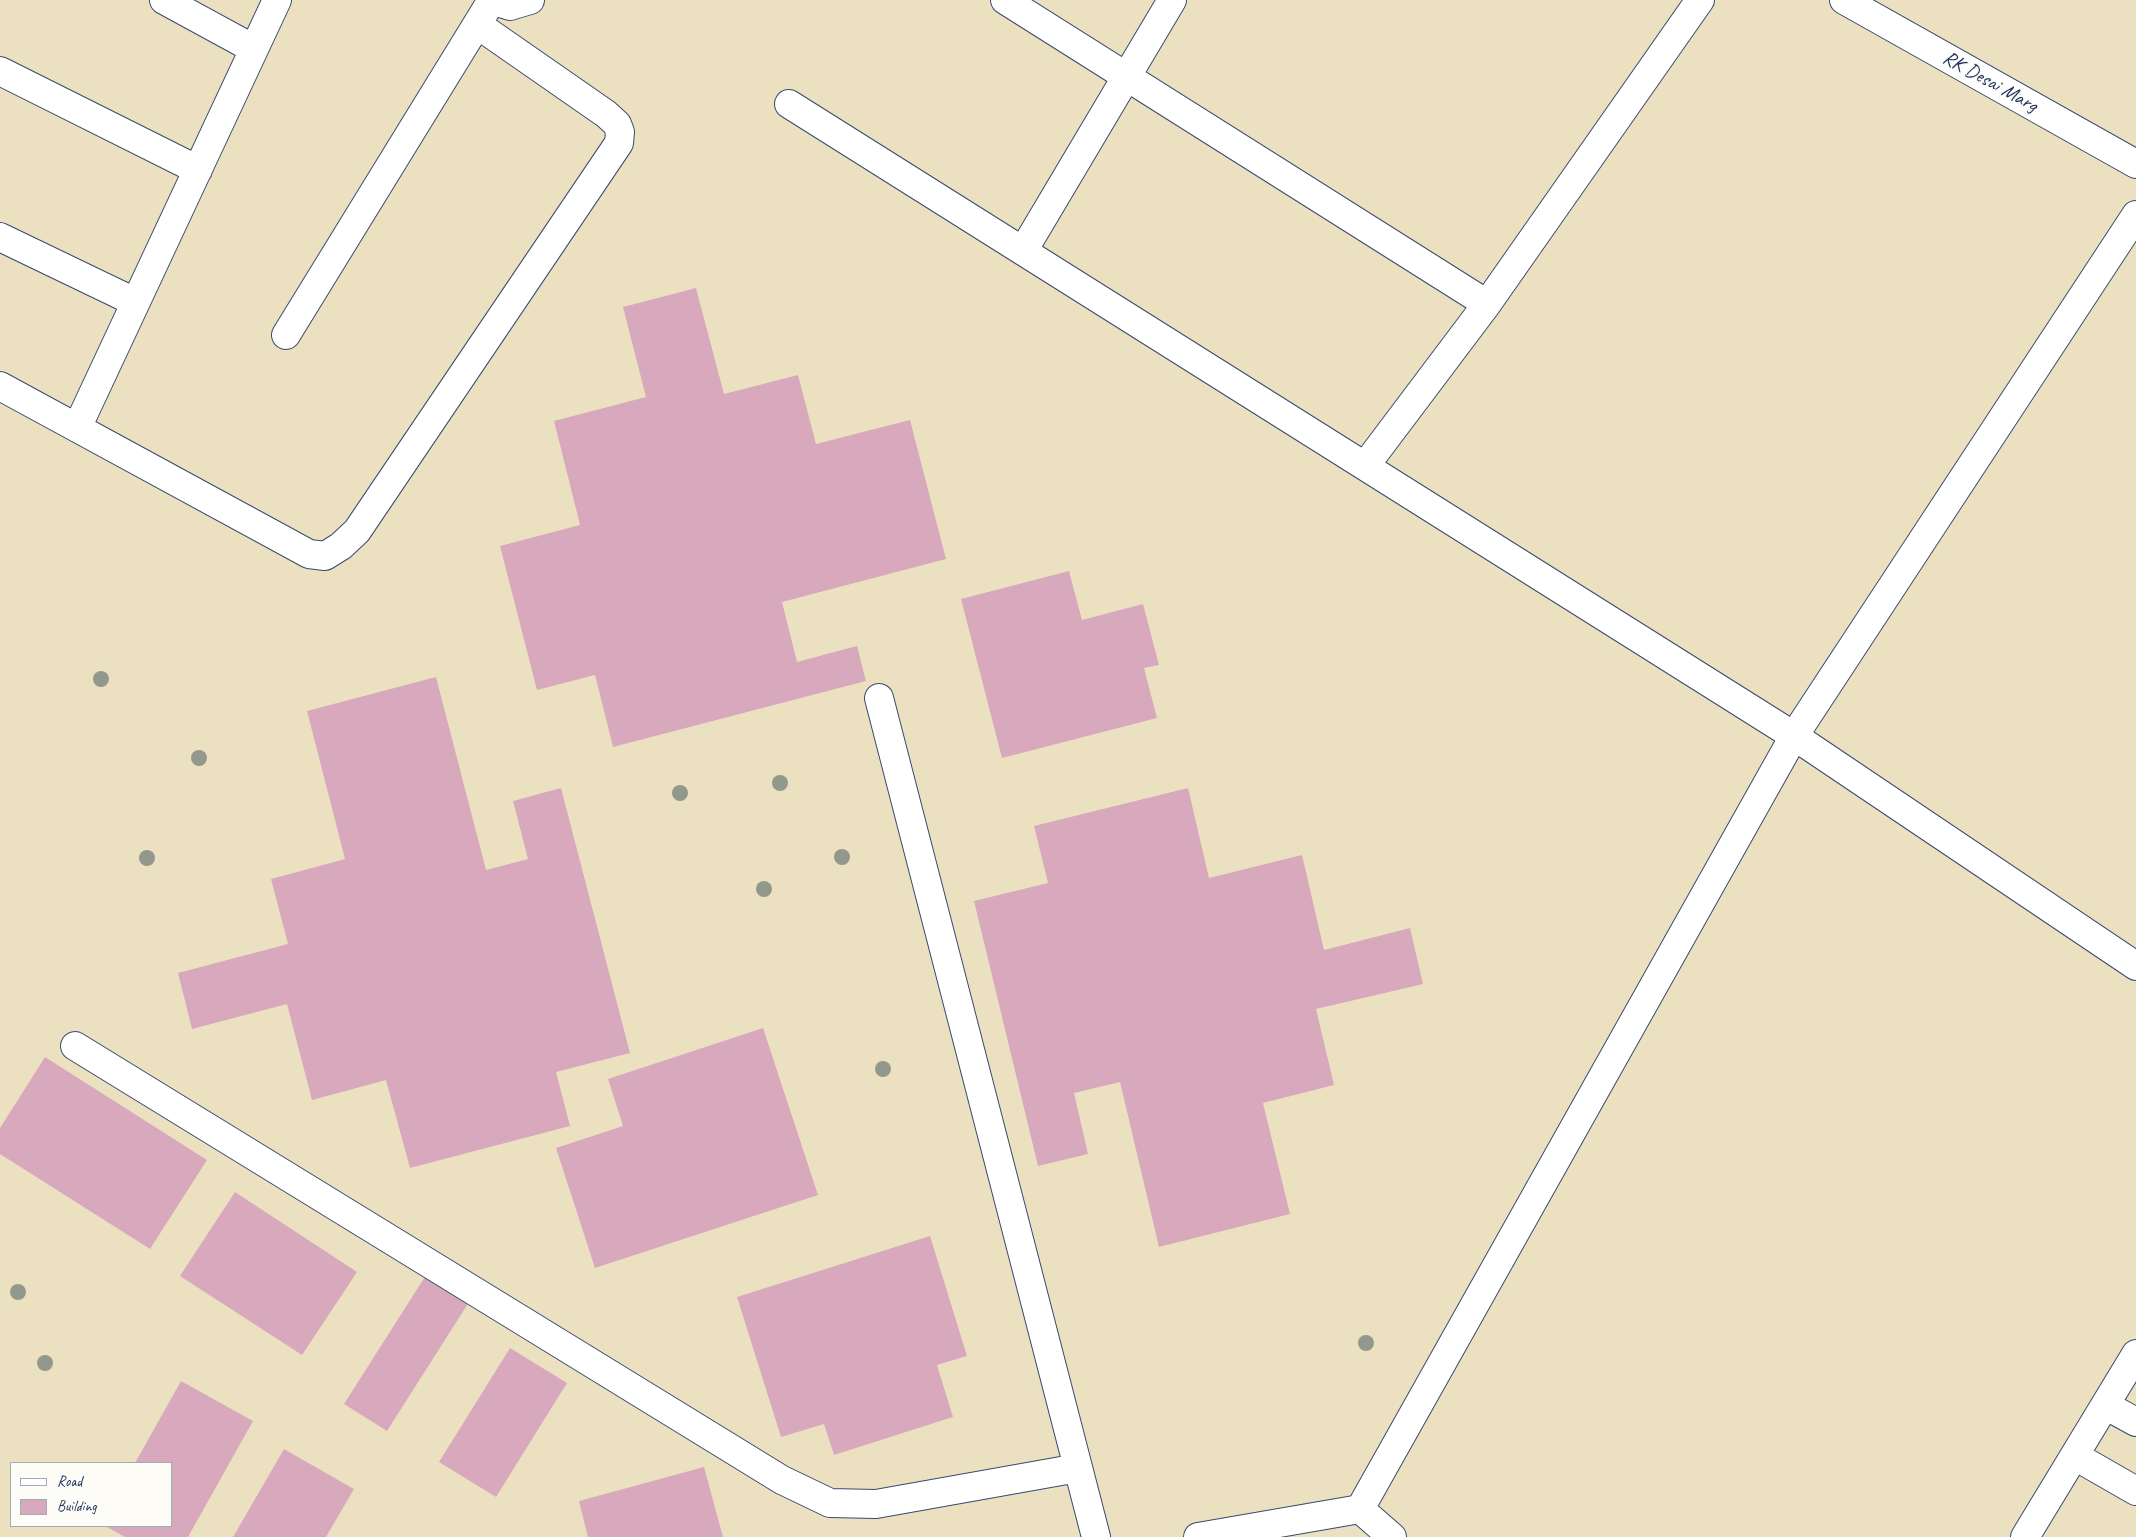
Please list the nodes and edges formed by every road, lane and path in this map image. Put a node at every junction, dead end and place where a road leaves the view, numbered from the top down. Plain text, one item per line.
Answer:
1 (164, 0) edge
2 (277, 0) edge
3 (492, 0) edge
4 (530, 0) edge
5 (1004, 0) edge
6 (1172, 0) edge
7 (1700, 0) edge
8 (1844, 0) edge
9 (478, 25) junction
10 (254, 49) junction
11 (0, 71) edge
12 (1127, 76) junction
13 (789, 104) dead end
14 (2136, 164) edge
15 (198, 170) junction
16 (2136, 215) edge
17 (0, 237) edge
18 (1023, 251) junction
19 (135, 302) junction
20 (1487, 304) junction
21 (286, 335) dead end
22 (0, 386) edge
23 (77, 428) junction
24 (1365, 466) junction
25 (879, 698) dead end
26 (1794, 736) junction
27 (2136, 966) edge
28 (75, 1046) dead end
29 (2136, 1354) edge
30 (2105, 1405) junction
31 (2136, 1422) edge
32 (2075, 1456) junction
33 (1078, 1468) junction
34 (2136, 1491) edge
35 (1360, 1509) junction
36 (1096, 1537) edge
37 (1198, 1537) edge
38 (1392, 1537) edge
39 (2025, 1537) edge

1 - 10 street
2 - 10 street
3 - 4 street
3 - 9 street
5 - 12 street
6 - 12 street
7 - 20 street
8 - 14 street, RK Desai Marg
9 - 21 street
9 - 23 street
10 - 15 street
11 - 15 street
12 - 18 street
12 - 20 street
13 - 18 street
15 - 19 street
16 - 26 street
17 - 19 street
18 - 24 street
19 - 23 street
20 - 24 street
22 - 23 street
24 - 26 street
25 - 33 street
26 - 27 street
26 - 35 street
28 - 33 street
29 - 30 street
30 - 31 street
30 - 32 street
32 - 34 street
32 - 39 street
33 - 36 street
35 - 37 street
35 - 38 street

